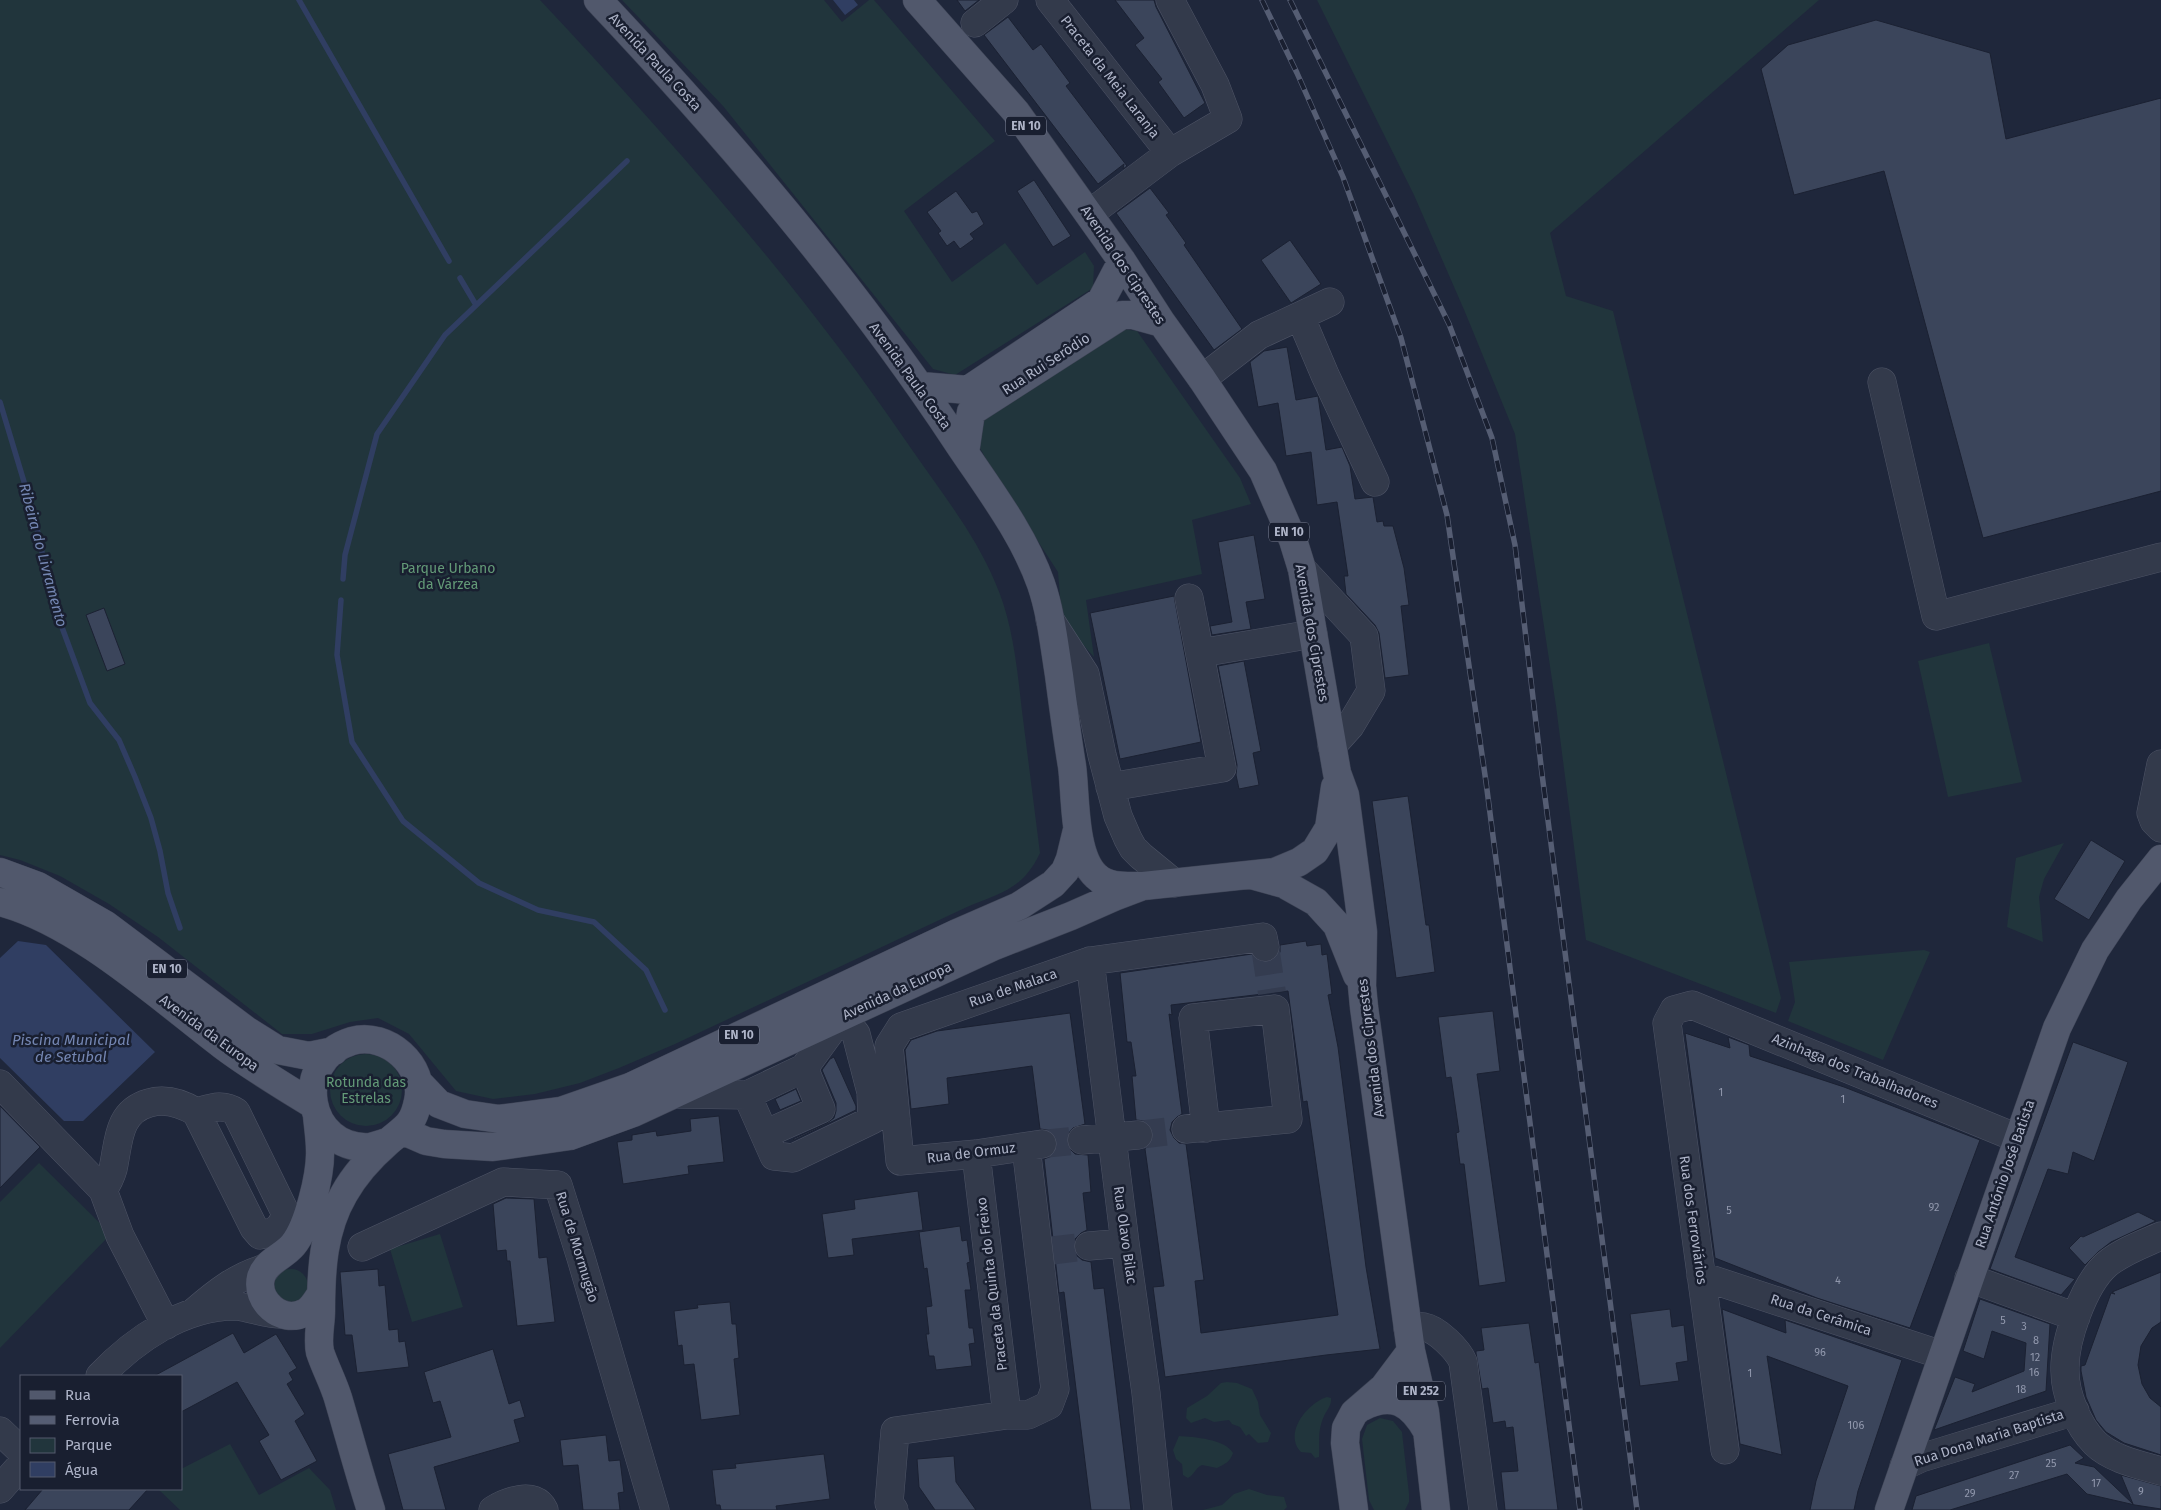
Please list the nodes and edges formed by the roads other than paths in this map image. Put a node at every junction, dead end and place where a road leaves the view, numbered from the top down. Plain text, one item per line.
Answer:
1 (598, 0) edge
2 (918, 0) edge
3 (1004, 0) edge
4 (1050, 0) edge
5 (1170, 0) edge
6 (974, 23) dead end
7 (1170, 153) junction
8 (1089, 214) junction
9 (1122, 261) junction
10 (1330, 302) dead end
11 (1300, 316) junction
12 (1162, 323) junction
13 (1202, 379) junction
14 (1882, 382) dead end
15 (921, 386) junction
16 (965, 453) junction
17 (1375, 482) dead end
18 (2161, 557) edge
19 (1302, 569) junction
20 (1189, 598) dead end
21 (1050, 620) junction
22 (1313, 634) junction
23 (1200, 653) junction
24 (1332, 746) junction
25 (2161, 764) edge
26 (1337, 773) junction
27 (1110, 787) junction
28 (1078, 824) junction
29 (2161, 828) edge
30 (2161, 859) edge
31 (0, 872) edge
32 (1252, 876) junction
33 (1174, 883) junction
34 (1142, 886) junction
35 (0, 902) edge
36 (1264, 942) dead end
37 (1090, 961) junction
38 (1362, 986) junction
39 (1274, 1001) joint
40 (1692, 1005) joint
41 (842, 1016) junction
42 (334, 1051) junction
43 (804, 1068) junction
44 (418, 1082) junction
45 (0, 1084) edge
46 (674, 1094) junction
47 (747, 1095) junction
48 (316, 1110) junction
49 (196, 1112) dead end
50 (765, 1134) junction
51 (1125, 1136) junction
52 (396, 1137) junction
53 (2017, 1138) junction
54 (1082, 1140) tunnel mouth
55 (976, 1154) junction
56 (900, 1162) joint
57 (104, 1190) junction
58 (2161, 1236) edge
59 (1125, 1244) junction
60 (1089, 1246) tunnel mouth
61 (362, 1247) dead end
62 (273, 1262) junction
63 (1700, 1276) junction
64 (1969, 1278) junction
65 (321, 1291) junction
66 (192, 1313) junction
67 (284, 1315) junction
68 (2076, 1317) junction
69 (166, 1325) junction
70 (1410, 1340) junction
71 (320, 1350) junction
72 (1942, 1355) junction
73 (101, 1375) edge
74 (1362, 1407) junction
75 (2075, 1411) junction
76 (1008, 1415) junction
77 (0, 1431) edge
78 (1427, 1431) junction
79 (20, 1450) edge
80 (1725, 1450) dead end
81 (20, 1466) edge
82 (1904, 1466) junction
83 (2161, 1471) edge
84 (1349, 1482) junction
85 (0, 1489) edge
86 (1432, 1503) edge
87 (887, 1508) edge
88 (371, 1510) edge
89 (493, 1510) edge
90 (544, 1510) edge
91 (655, 1510) edge
92 (1158, 1510) edge
93 (1336, 1510) edge
94 (1354, 1510) edge
95 (1483, 1510) edge
96 (1889, 1510) edge

1 - 15 main road, Avenida Paula Costa
2 - 8 main road, Avenida dos Ciprestes / EN 10
3 - 6 street
4 - 7 street, Praceta da Meia Laranja
5 - 7 street
7 - 8 street
8 - 9 main road, Avenida dos Ciprestes / EN 10
9 - 12 main road, Avenida dos Ciprestes / EN 10
9 - 15 main road, Rua Rui Serôdio
10 - 11 street
11 - 13 street
11 - 17 street
12 - 13 main road, Avenida dos Ciprestes / EN 10
12 - 16 main road, Rua Rui Serôdio
13 - 19 main road, Avenida dos Ciprestes / EN 10
14 - 18 street
15 - 16 main road, Avenida Paula Costa
16 - 21 main road, Avenida Paula Costa
19 - 22 main road, Avenida dos Ciprestes / EN 10
19 - 24 street
20 - 23 street
21 - 27 street
21 - 28 main road, Avenida Paula Costa
22 - 23 street
22 - 24 main road, Avenida dos Ciprestes / EN 10
23 - 27 street
24 - 26 main road, Avenida dos Ciprestes / EN 10
25 - 29 street
26 - 32 main road, Avenida da Europa / EN 10
26 - 38 main road, Avenida dos Ciprestes
27 - 33 street
28 - 34 main road
28 - 44 main road, Avenida da Europa / EN 10
30 - 53 main road, Rua António José Batista
31 - 42 main road, Avenida da Europa / EN 10
32 - 33 main road, Avenida da Europa / EN 10
32 - 38 main road
33 - 34 main road, Avenida da Europa / EN 10
34 - 41 main road, Avenida da Europa / EN 10
35 - 48 main road, Avenida da Europa / EN 10
36 - 37 street, Rua de Malaca
37 - 51 street, Rua Olavo Bilac
37 - 56 street, Rua de Malaca
38 - 70 main road, Avenida dos Ciprestes
39 - 39 street
40 - 53 street, Azinhaga dos Trabalhadores
40 - 63 street, Rua dos Ferroviários
41 - 43 street
41 - 46 main road, Avenida da Europa / EN 10
41 - 50 street
42 - 44 main road
42 - 48 main road
43 - 47 street
43 - 50 street
44 - 52 main road
45 - 57 street
46 - 47 street
46 - 52 main road, Avenida da Europa / EN 10
47 - 50 street
48 - 52 main road
48 - 62 main road
49 - 57 street
51 - 54 street
51 - 59 street, Rua Olavo Bilac
52 - 65 main road
53 - 64 main road, Rua António José Batista
55 - 56 street, Rua de Ormuz
55 - 76 street, Praceta da Quinta do Freixo
55 - 76 street, Rua de Ormuz
57 - 69 street
58 - 68 street, Rua Dona Maria Baptista
59 - 60 street
59 - 92 street, Rua Olavo Bilac
61 - 91 street, Rua de Mormugão
62 - 65 main road
62 - 66 street
62 - 67 main road
63 - 72 street, Rua da Cerâmica
63 - 80 street, Rua dos Ferroviários
64 - 68 street
64 - 72 main road, Rua António José Batista
65 - 67 main road
65 - 71 main road
66 - 67 street
66 - 69 street
67 - 71 main road
68 - 75 street, Rua Dona Maria Baptista
69 - 73 street
70 - 74 main road, EN 252
70 - 78 main road, Avenida dos Ciprestes / EN 252
70 - 95 street
71 - 88 main road
72 - 82 main road, Rua António José Batista
74 - 78 main road, Avenida dos Ciprestes / EN 252
74 - 84 main road, EN 252
75 - 82 street, Rua Dona Maria Baptista
75 - 83 street, Rua Dona Maria Baptista
76 - 87 street
77 - 79 street
78 - 86 main road, Avenida dos Ciprestes / EN 252
81 - 85 street
82 - 96 main road, Rua António José Batista
84 - 93 main road
84 - 94 main road, EN 252
89 - 90 street

